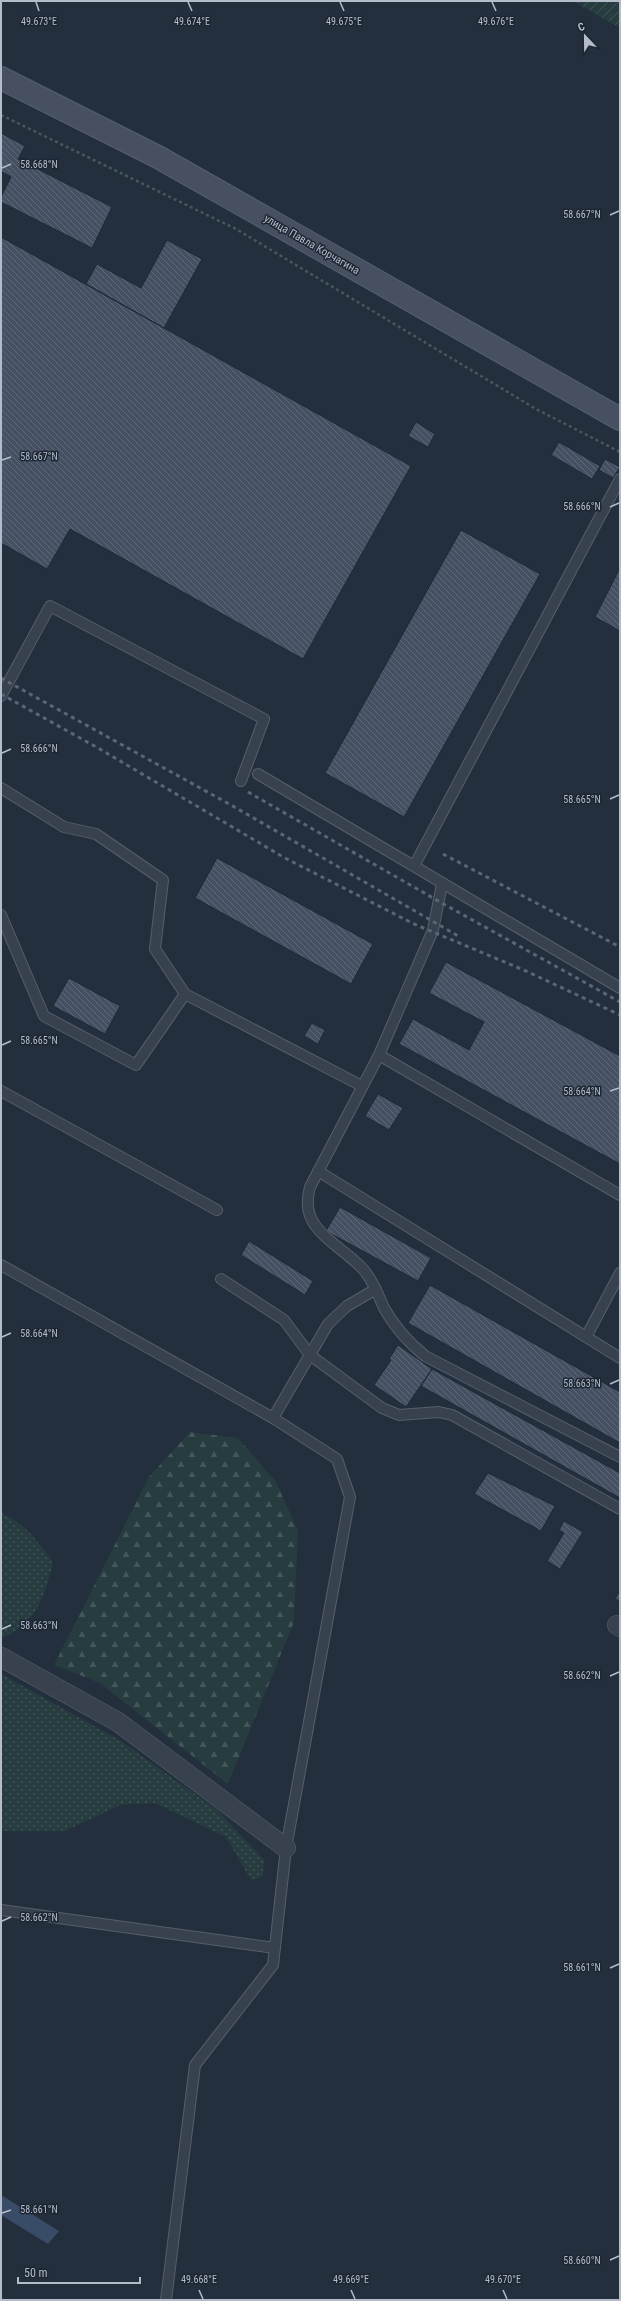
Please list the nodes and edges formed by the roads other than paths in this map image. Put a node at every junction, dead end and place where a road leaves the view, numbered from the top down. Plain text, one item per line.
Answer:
1 (1, 78) edge
2 (620, 419) edge
3 (620, 478) edge
4 (1, 696) edge
5 (258, 774) dead end
6 (241, 781) dead end
7 (1, 788) edge
8 (414, 866) junction
9 (442, 884) junction
10 (1, 915) edge
11 (620, 988) edge
12 (185, 994) junction
13 (379, 1055) junction
14 (362, 1086) junction
15 (1, 1091) edge
16 (318, 1171) junction
17 (620, 1195) edge
18 (217, 1210) dead end
19 (1, 1265) edge
20 (620, 1273) edge
21 (221, 1279) dead end
22 (376, 1289) junction
23 (586, 1337) junction
24 (310, 1355) junction
25 (620, 1358) edge
26 (273, 1418) junction
27 (620, 1456) edge
28 (620, 1509) edge
29 (1, 1657) edge
30 (286, 1848) junction
31 (1, 1910) edge
32 (275, 1948) junction
33 (166, 2300) edge

1 - 2 main road, улица Павла Корчагина
3 - 8 lane
4 - 6 lane
5 - 8 lane
7 - 12 lane
8 - 9 lane
9 - 11 lane
9 - 13 lane
10 - 12 lane
12 - 14 lane
13 - 14 lane
13 - 17 lane
14 - 16 lane
15 - 18 lane
16 - 22 lane
16 - 23 lane
19 - 26 lane
20 - 23 lane
21 - 24 lane
22 - 24 lane
22 - 27 lane
23 - 25 lane
24 - 26 lane
24 - 28 lane
26 - 30 lane
29 - 30 street
30 - 32 lane
31 - 32 lane
32 - 33 lane

